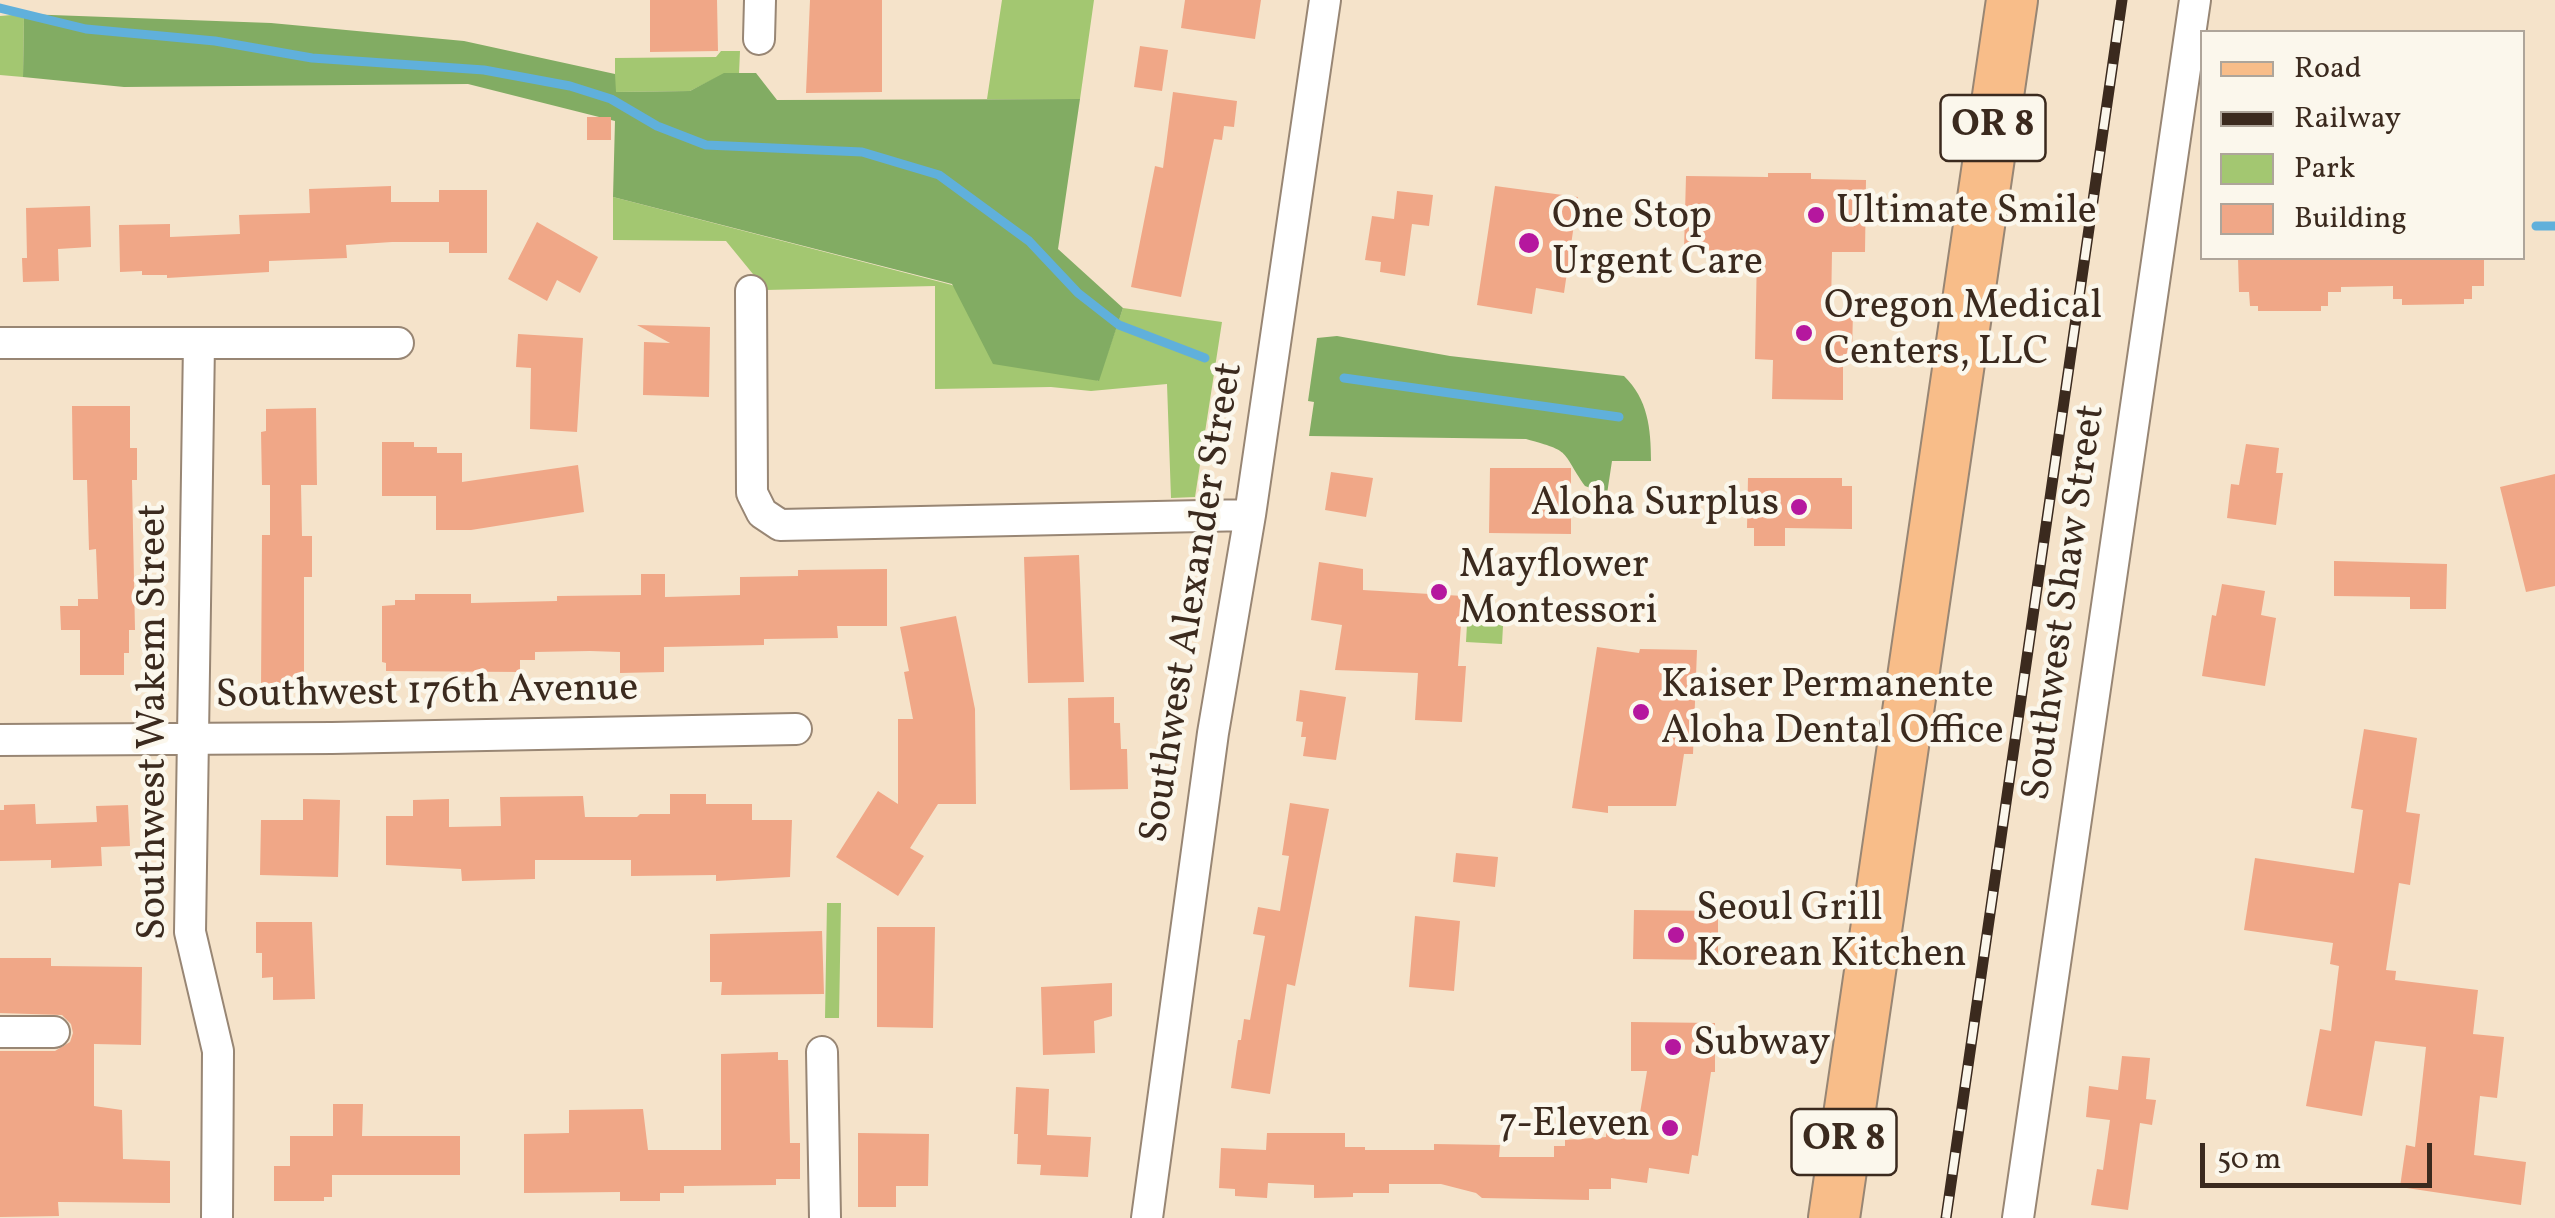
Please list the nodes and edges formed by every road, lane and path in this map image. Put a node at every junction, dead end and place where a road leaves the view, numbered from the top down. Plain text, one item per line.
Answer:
1 (760, 0) edge
2 (1325, 0) edge
3 (2012, 0) edge
4 (2195, 0) edge
5 (759, 38) dead end
6 (751, 291) dead end
7 (0, 343) edge
8 (199, 343) junction
9 (398, 343) dead end
10 (1250, 515) junction
11 (796, 730) dead end
12 (192, 738) junction
13 (0, 740) edge
14 (0, 1032) edge
15 (54, 1032) dead end
16 (822, 1052) dead end
17 (217, 1218) edge
18 (824, 1218) edge
19 (1147, 1218) edge
20 (1834, 1218) edge
21 (2018, 1218) edge

1 - 5 street
2 - 10 street, Southwest Alexander Street
3 - 20 main road, OR 8
4 - 21 street, Southwest Shaw Street
6 - 10 street
7 - 8 street
8 - 9 street
8 - 12 street, Southwest Wakem Street
10 - 19 street, Southwest Alexander Street
11 - 12 street, Southwest 176th Avenue
12 - 13 street, Southwest 176th Avenue
12 - 17 street, Southwest Wakem Street
14 - 15 street
16 - 18 street

